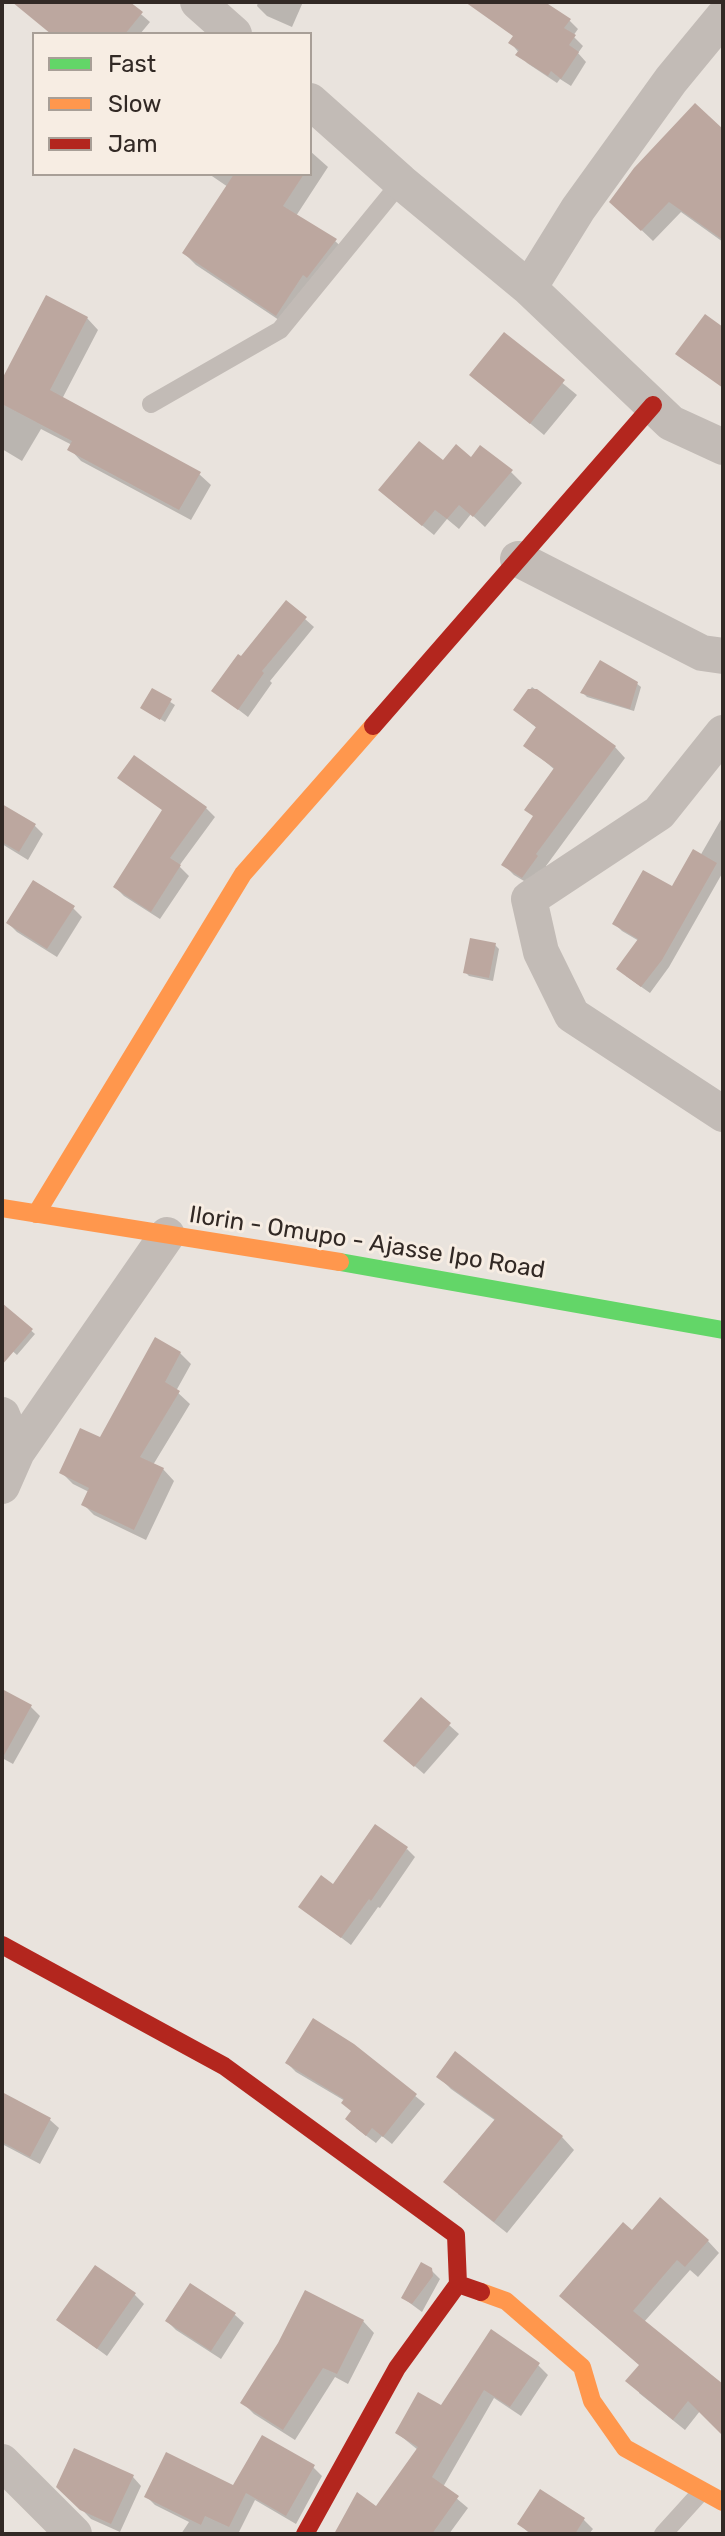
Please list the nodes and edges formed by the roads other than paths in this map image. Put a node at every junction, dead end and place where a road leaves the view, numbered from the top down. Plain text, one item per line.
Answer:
1 (198, 2) edge
2 (723, 17) edge
3 (232, 32) edge
4 (312, 103) edge
5 (401, 182) junction
6 (529, 288) junction
7 (151, 404) dead end
8 (653, 405) junction
9 (720, 441) edge
10 (518, 559) junction
11 (723, 656) edge
12 (723, 733) edge
13 (723, 1114) edge
14 (2, 1208) edge
15 (36, 1214) junction
16 (167, 1235) junction
17 (723, 1330) edge
18 (2, 1415) edge
19 (17, 1452) junction
20 (2, 1486) edge
21 (2, 1945) edge
22 (458, 2284) junction
23 (6, 2474) edge
24 (702, 2491) junction
25 (723, 2502) edge
26 (74, 2534) edge
27 (305, 2534) edge
28 (663, 2534) edge

1 - 3 street
2 - 6 street
4 - 5 street
5 - 6 street
5 - 7 lane
6 - 8 street
8 - 9 street
8 - 10 main road
10 - 11 street
10 - 15 main road
12 - 13 street
14 - 15 main road, Ilorin - Omupo - Ajasse Ipo Road
15 - 16 main road, Ilorin - Omupo - Ajasse Ipo Road
16 - 17 main road, Ilorin - Omupo - Ajasse Ipo Road
16 - 19 street
18 - 19 street
19 - 20 street
21 - 22 main road
22 - 24 main road
22 - 27 main road
23 - 26 street
24 - 25 main road
24 - 28 lane

